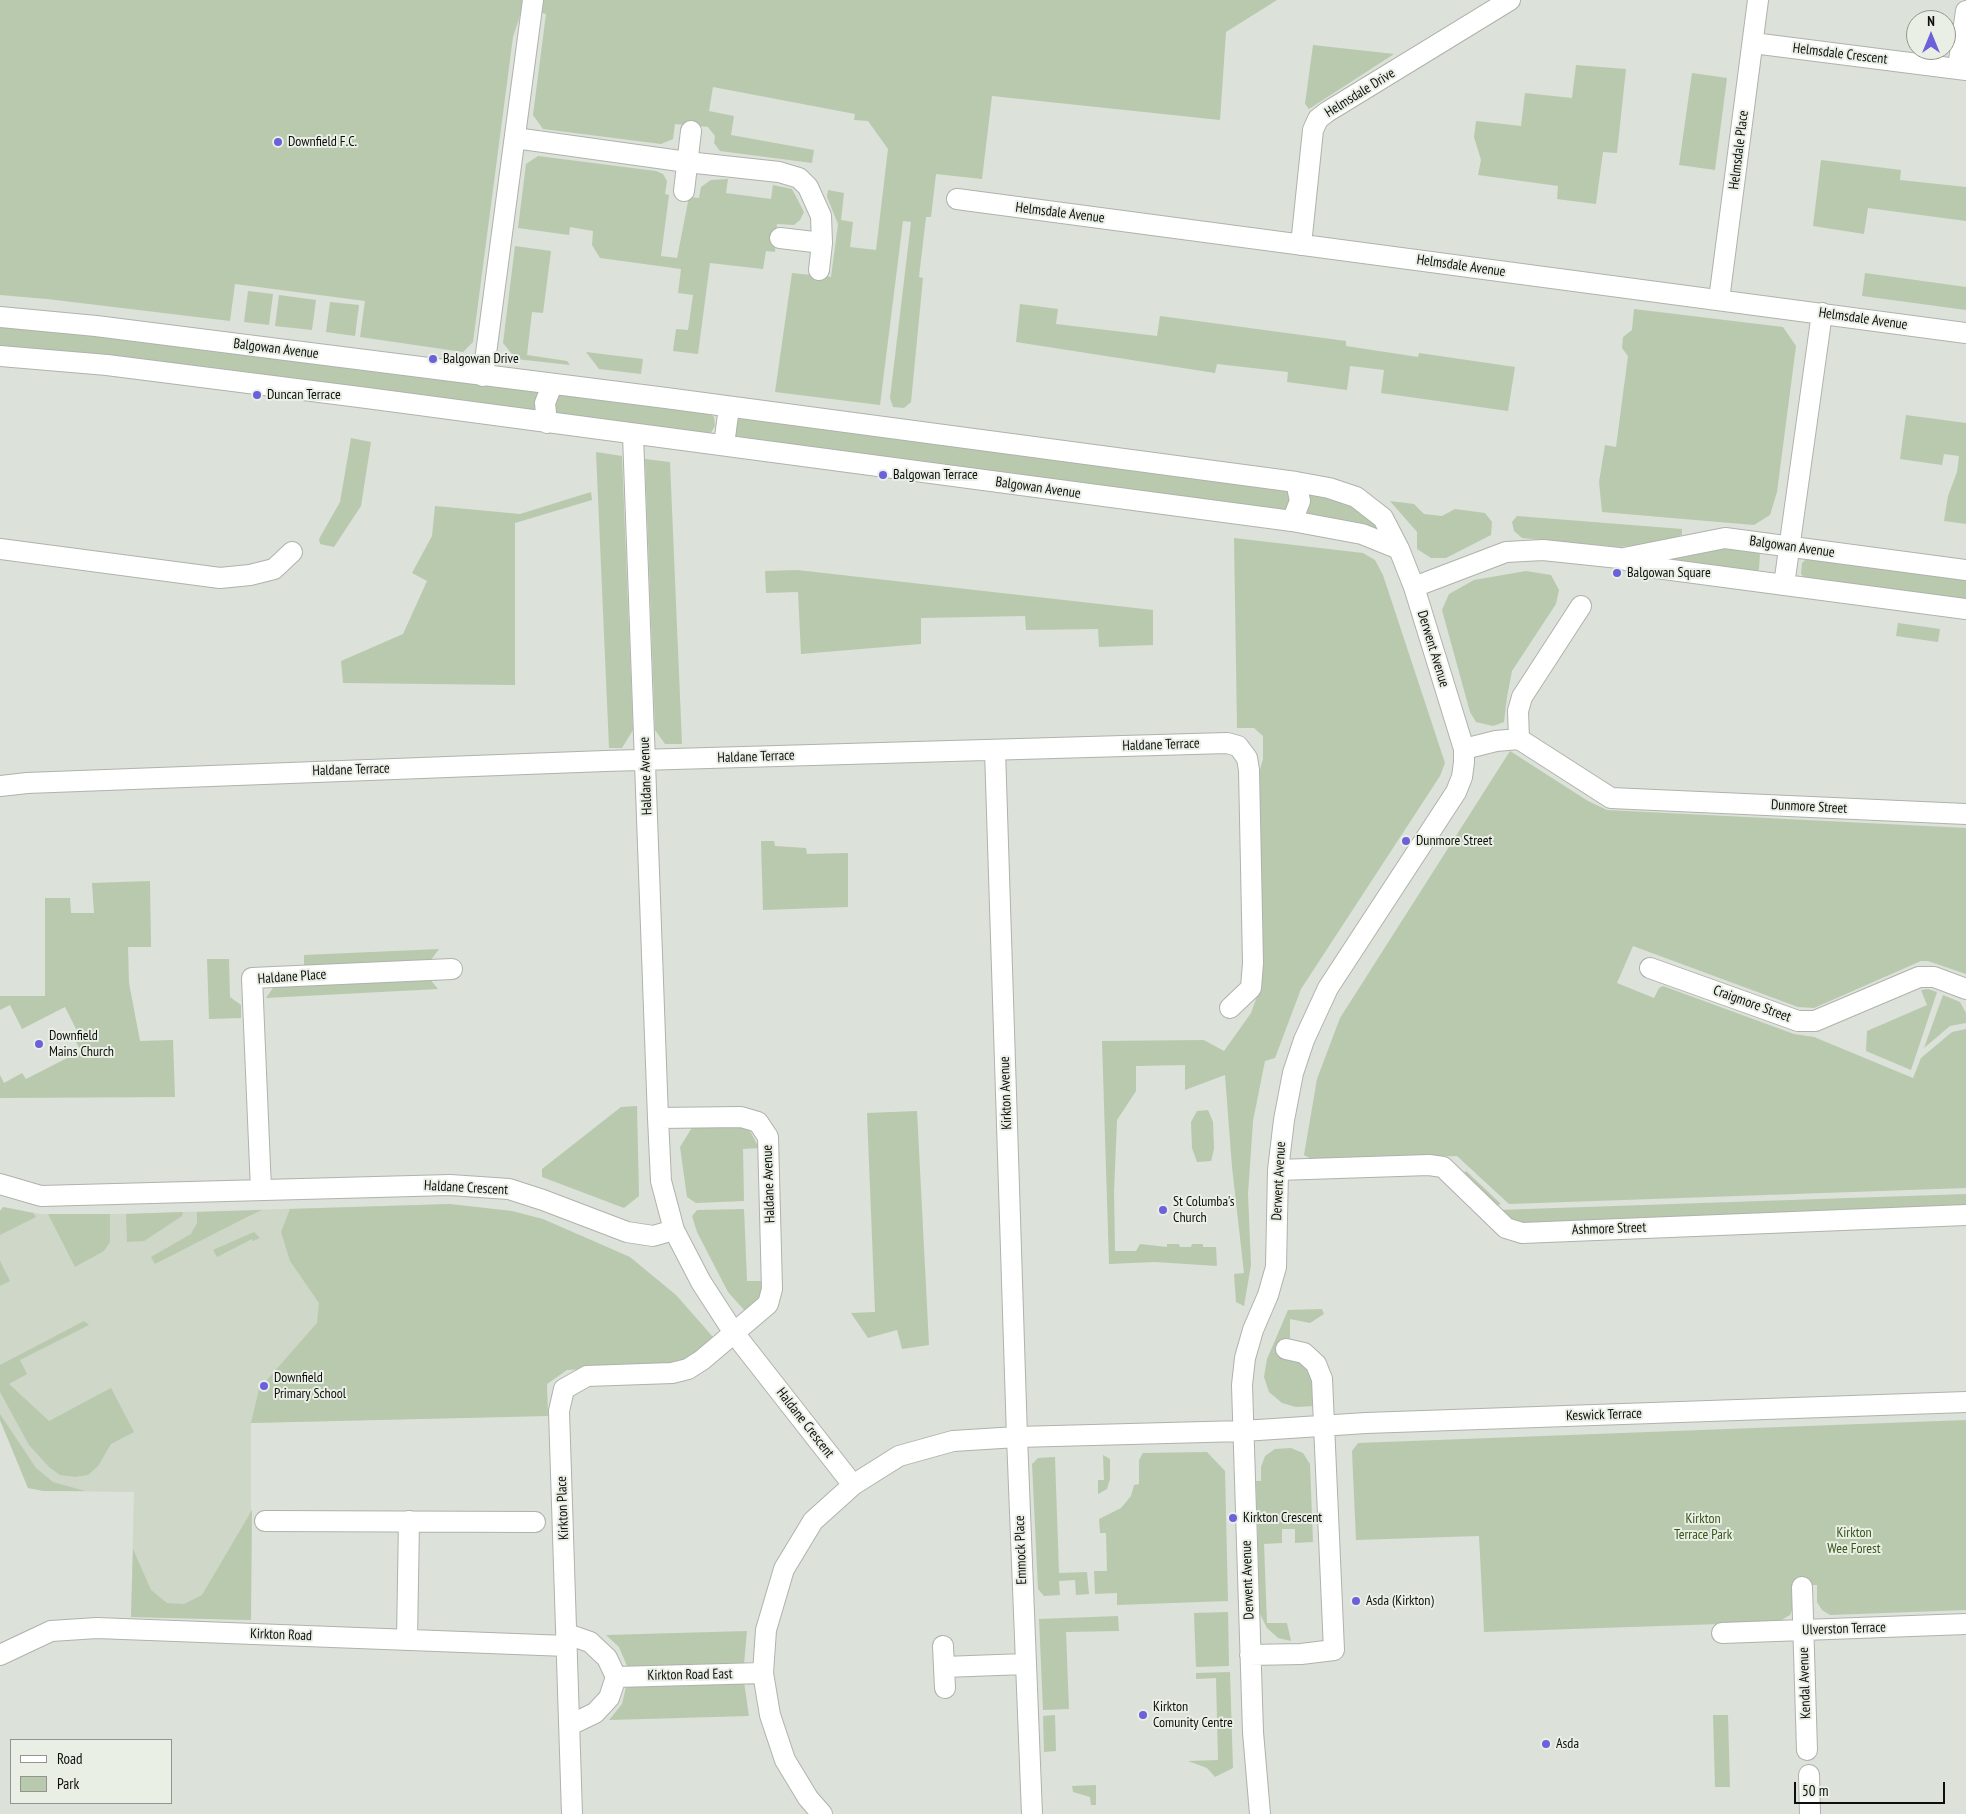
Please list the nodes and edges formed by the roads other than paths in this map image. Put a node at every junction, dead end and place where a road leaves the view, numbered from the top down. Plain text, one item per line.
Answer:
1 (533, 0) edge
2 (1510, 0) edge
3 (1758, 0) edge
4 (1966, 11) edge
5 (1752, 43) junction
6 (1962, 69) edge
7 (691, 131) dead end
8 (515, 138) junction
9 (687, 162) junction
10 (684, 191) dead end
11 (957, 199) dead end
12 (780, 238) dead end
13 (822, 243) junction
14 (1301, 245) junction
15 (819, 270) dead end
16 (1719, 300) junction
17 (1822, 314) junction
18 (0, 317) edge
19 (1966, 332) edge
20 (0, 356) edge
21 (483, 376) junction
22 (552, 385) junction
23 (729, 407) junction
24 (547, 423) junction
25 (633, 435) junction
26 (724, 445) junction
27 (1296, 482) junction
28 (1292, 521) junction
29 (1789, 547) junction
30 (0, 549) edge
31 (1399, 549) junction
32 (292, 552) dead end
33 (1619, 558) junction
34 (1966, 570) edge
35 (1784, 585) junction
36 (1414, 587) junction
37 (1581, 606) dead end
38 (1966, 608) edge
39 (1519, 739) junction
40 (1464, 749) junction
41 (995, 750) junction
42 (646, 760) junction
43 (0, 786) edge
44 (1966, 814) edge
45 (1650, 968) dead end
46 (452, 969) dead end
47 (1966, 989) edge
48 (1230, 1008) dead end
49 (658, 1118) junction
50 (1278, 1170) junction
51 (0, 1184) edge
52 (261, 1190) junction
53 (1966, 1215) edge
54 (674, 1230) junction
55 (734, 1333) junction
56 (1286, 1350) dead end
57 (1966, 1402) edge
58 (1324, 1427) junction
59 (1243, 1432) junction
60 (1017, 1436) junction
61 (853, 1485) junction
62 (265, 1521) dead end
63 (409, 1521) junction
64 (535, 1522) dead end
65 (1802, 1587) dead end
66 (1966, 1624) edge
67 (1803, 1630) junction
68 (1722, 1633) dead end
69 (408, 1640) junction
70 (567, 1640) junction
71 (943, 1646) dead end
72 (0, 1655) edge
73 (1250, 1655) junction
74 (1025, 1664) junction
75 (944, 1667) junction
76 (764, 1673) junction
77 (616, 1677) junction
78 (945, 1688) dead end
79 (570, 1725) junction
80 (1807, 1750) dead end
81 (1809, 1775) dead end
82 (572, 1814) edge
83 (822, 1814) edge
84 (1032, 1814) edge
85 (1260, 1814) edge
86 (1810, 1814) edge

1 - 8 street
2 - 14 street, Helmsdale Drive
3 - 5 street, Helmsdale Place
4 - 6 street, Helmsdale Crescent
5 - 6 street, Helmsdale Crescent
5 - 16 street, Helmsdale Place
7 - 9 street
8 - 9 street
8 - 21 street
9 - 10 street
9 - 13 street
11 - 14 street, Helmsdale Avenue
12 - 13 street
13 - 15 street
14 - 16 street, Helmsdale Avenue
16 - 17 street, Helmsdale Avenue
17 - 19 street, Helmsdale Avenue
17 - 29 street
18 - 21 street, Balgowan Avenue
20 - 24 street, Balgowan Avenue
21 - 22 street, Balgowan Avenue
22 - 23 street, Balgowan Avenue
22 - 24 street
23 - 26 street
23 - 27 street, Balgowan Avenue
24 - 25 street, Balgowan Avenue
25 - 26 street, Balgowan Avenue
25 - 42 street, Haldane Avenue
26 - 28 street, Balgowan Avenue
27 - 28 street
27 - 31 street, Balgowan Avenue
28 - 31 street, Balgowan Avenue
29 - 33 street, Balgowan Avenue
29 - 34 street, Balgowan Avenue
29 - 35 street
30 - 32 street
31 - 36 street, Derwent Avenue
33 - 35 street, Balgowan Avenue
33 - 36 street, Balgowan Avenue
35 - 38 street, Balgowan Avenue
36 - 40 street, Derwent Avenue
37 - 39 street
39 - 40 street
39 - 44 street, Dunmore Street
40 - 50 street, Derwent Avenue
41 - 42 street, Haldane Terrace
41 - 48 street, Haldane Terrace
41 - 60 street, Kirkton Avenue
42 - 43 street, Haldane Terrace
42 - 49 street, Haldane Avenue
45 - 47 street, Craigmore Street
46 - 52 street, Haldane Place
49 - 54 street, Haldane Avenue
49 - 55 street, Haldane Avenue
50 - 53 street, Ashmore Street
50 - 59 street, Derwent Avenue
51 - 52 street, Haldane Crescent
52 - 54 street, Haldane Crescent
54 - 55 street, Haldane Crescent
55 - 61 street, Haldane Crescent
55 - 70 street, Kirkton Place
56 - 58 street
57 - 58 street, Keswick Terrace
58 - 59 street, Keswick Terrace
58 - 73 street
59 - 60 street
59 - 73 street, Derwent Avenue
60 - 61 street
60 - 74 street, Emmock Place
61 - 76 street
62 - 63 street
63 - 64 street
63 - 69 street
65 - 67 street, Kendal Avenue
66 - 67 street, Ulverston Terrace
67 - 68 street, Ulverston Terrace
67 - 80 street, Kendal Avenue
69 - 70 street, Kirkton Road
69 - 72 street, Kirkton Road
70 - 77 street
70 - 79 street, Kirkton Place
71 - 75 street
73 - 85 street, Derwent Avenue
74 - 75 street
74 - 84 street, Emmock Place
75 - 78 street
76 - 77 street, Kirkton Road East
76 - 83 street
77 - 79 street
79 - 82 street, Kirkton Place
81 - 86 street

